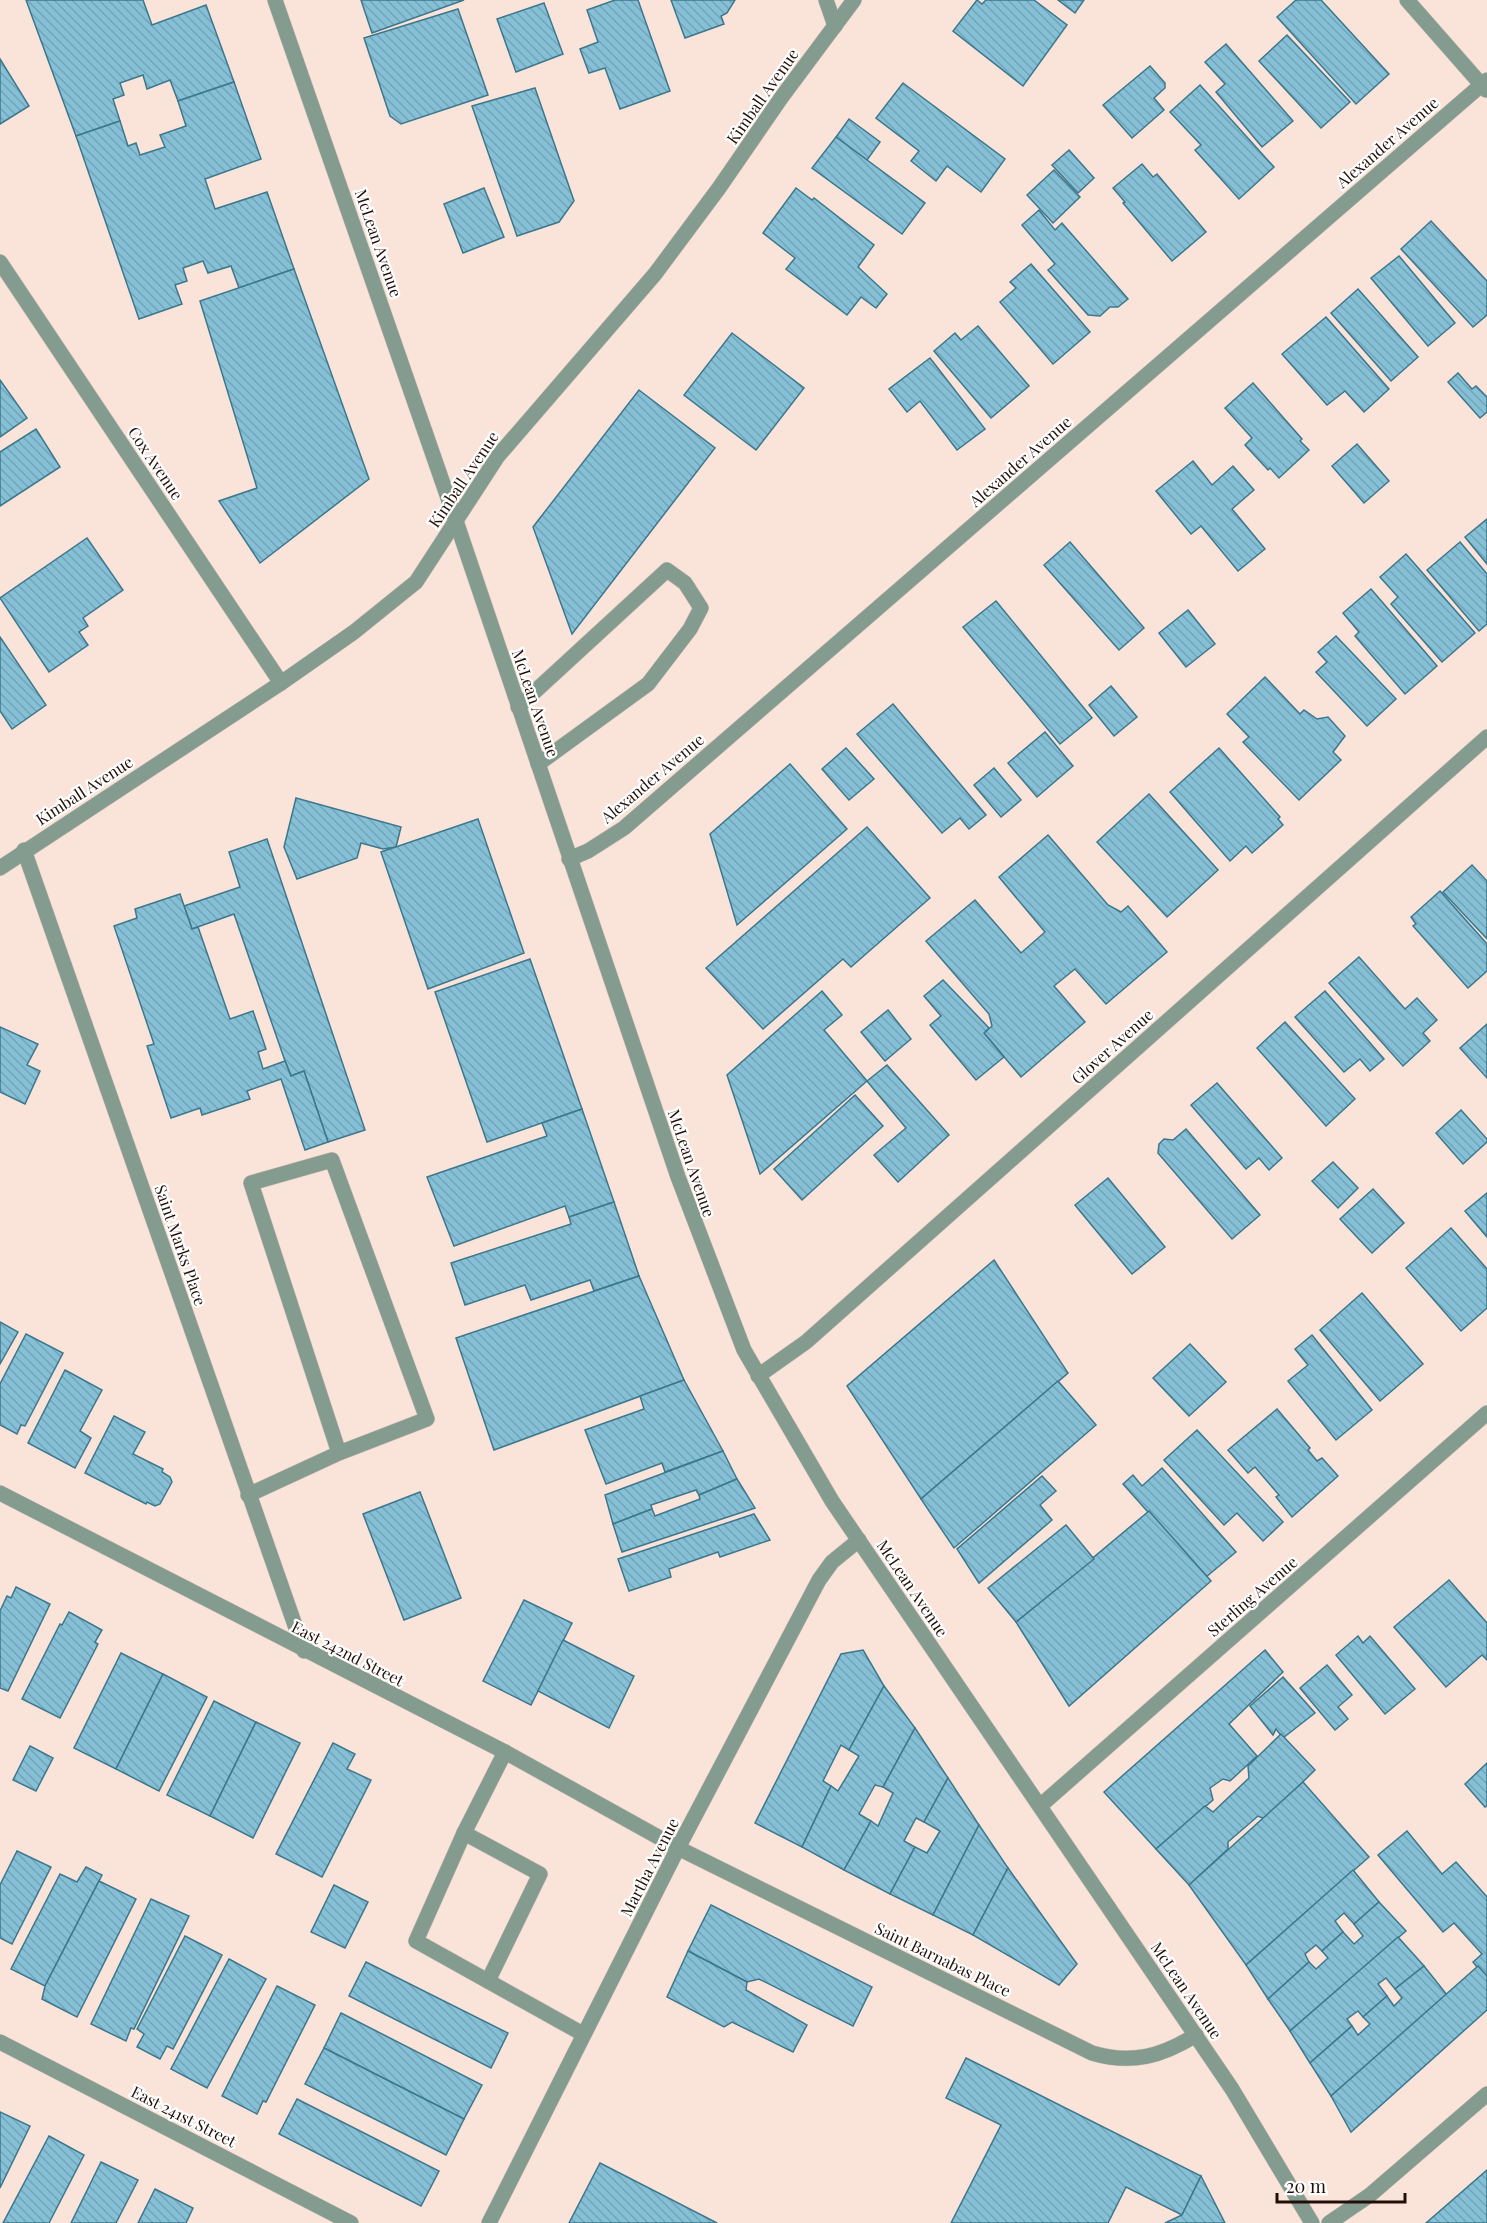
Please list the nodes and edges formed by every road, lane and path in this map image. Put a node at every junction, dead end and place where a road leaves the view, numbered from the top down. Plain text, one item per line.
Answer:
1 (275, 0) edge
2 (826, 0) edge
3 (854, 0) edge
4 (1407, 0) edge
5 (835, 26) junction
6 (1485, 85) edge
7 (0, 262) edge
8 (456, 521) junction
9 (281, 683) junction
10 (518, 707) junction
11 (1487, 737) edge
12 (538, 764) junction
13 (24, 850) junction
14 (569, 859) junction
15 (0, 868) edge
16 (758, 1376) junction
17 (1487, 1413) edge
18 (339, 1453) junction
19 (0, 1493) edge
20 (248, 1495) junction
21 (859, 1540) junction
22 (304, 1651) junction
23 (505, 1752) junction
24 (1040, 1806) junction
25 (464, 1833) junction
26 (678, 1848) junction
27 (488, 1981) junction
28 (583, 2034) junction
29 (1196, 2035) junction
30 (0, 2042) edge
31 (1487, 2094) edge
32 (351, 2223) edge
33 (489, 2223) edge
34 (1312, 2223) edge
35 (1329, 2223) edge

1 - 8 street, McLean Avenue
2 - 5 street
3 - 5 street, Kimball Avenue
4 - 6 street
5 - 8 street, Kimball Avenue
6 - 14 street, Alexander Avenue
7 - 9 street, Cox Avenue
8 - 9 street, Kimball Avenue
8 - 10 street, McLean Avenue
9 - 13 street, Kimball Avenue
10 - 12 street, McLean Avenue
10 - 12 street
11 - 16 street, Glover Avenue
12 - 14 street, McLean Avenue
13 - 15 street, Kimball Avenue
13 - 20 street, Saint Marks Place
14 - 16 street, McLean Avenue
16 - 21 street, McLean Avenue
17 - 24 street, Sterling Avenue
18 - 18 street
18 - 20 street
19 - 22 street, East 242nd Street
20 - 22 street, Saint Marks Place
21 - 24 street, McLean Avenue
21 - 26 street, Martha Avenue
22 - 23 street, East 242nd Street
23 - 25 street
23 - 26 street, East 242nd Street
24 - 29 street, McLean Avenue
25 - 27 street
25 - 27 street
26 - 28 street, Martha Avenue
26 - 29 street, Saint Barnabas Place
27 - 28 street
28 - 33 street, Martha Avenue
29 - 34 street, McLean Avenue
30 - 32 street, East 241st Street
31 - 35 street

